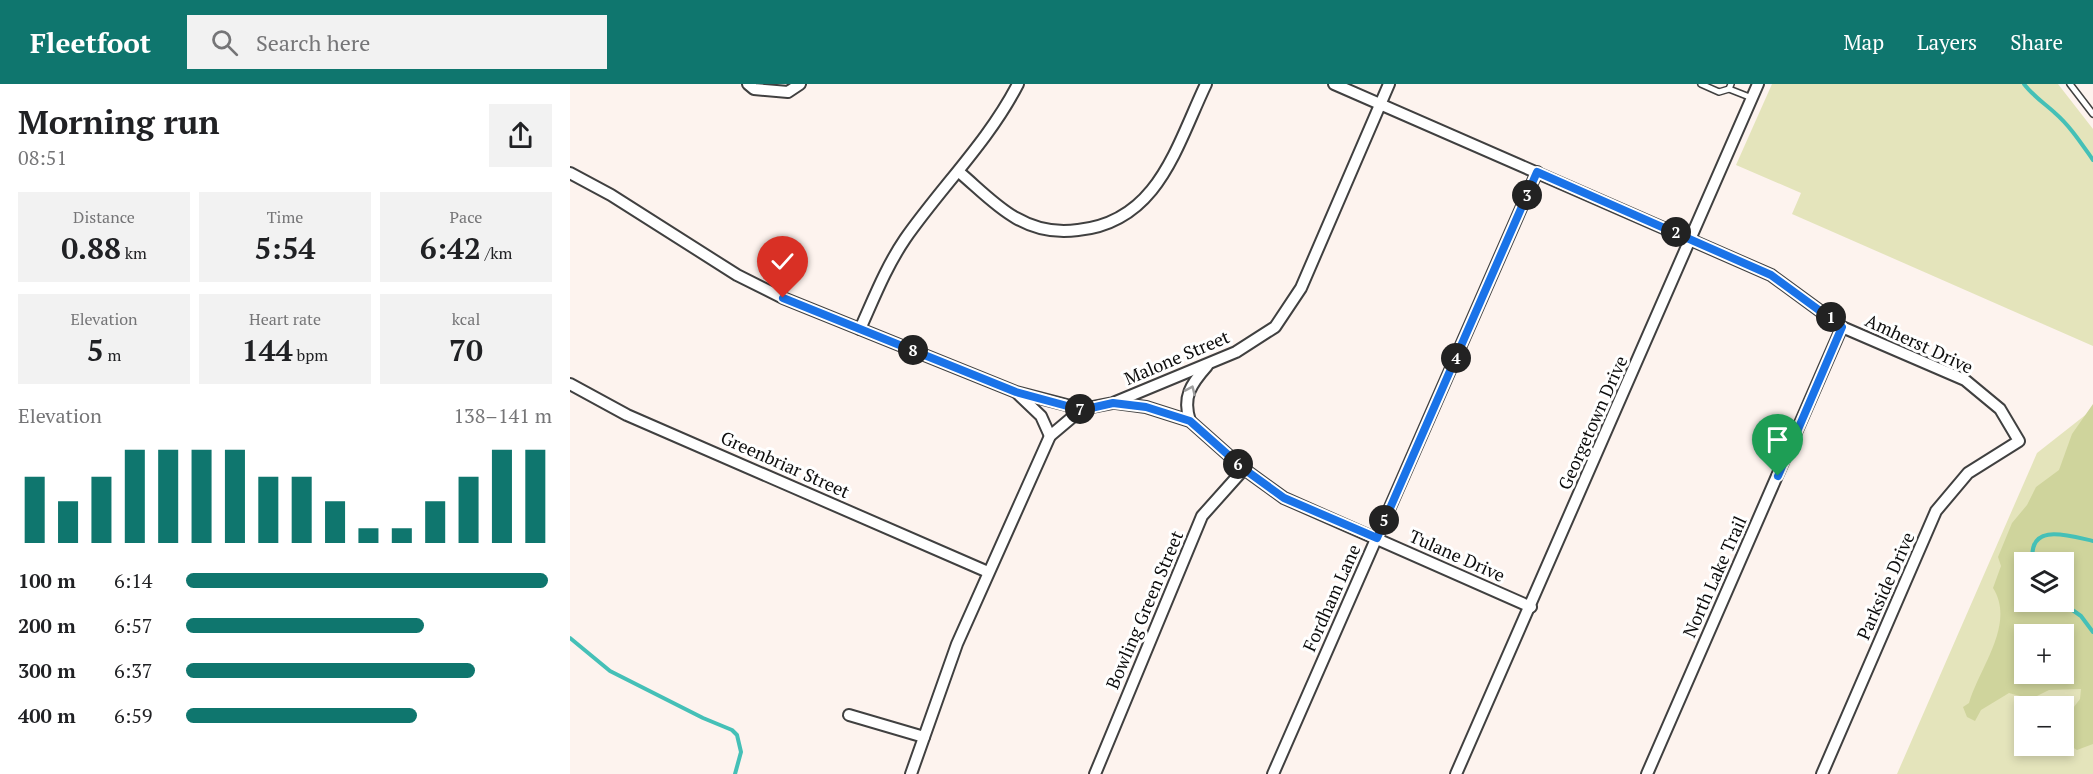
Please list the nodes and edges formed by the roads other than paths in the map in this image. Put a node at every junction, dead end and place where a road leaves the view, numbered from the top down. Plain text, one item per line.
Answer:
1 (748, 84) edge
2 (800, 84) edge
3 (1018, 84) edge
4 (1206, 84) edge
5 (1334, 84) edge
6 (1389, 84) edge
7 (1701, 84) edge
8 (1758, 84) edge
9 (2070, 84) edge
10 (1730, 86) edge
11 (1752, 98) junction
12 (1381, 104) junction
13 (2093, 114) edge
14 (959, 172) junction
15 (1537, 172) junction
16 (570, 173) edge
17 (1692, 239) junction
18 (1842, 327) junction
19 (860, 329) junction
20 (1210, 363) junction
21 (570, 384) edge
22 (1016, 392) junction
23 (1113, 403) junction
24 (1082, 410) junction
25 (1190, 421) junction
26 (1050, 436) junction
27 (2019, 441) joint
28 (1244, 469) junction
29 (1377, 538) junction
30 (988, 572) junction
31 (1531, 607) junction
32 (849, 715) dead end
33 (924, 737) junction
34 (911, 774) edge
35 (1095, 774) edge
36 (1273, 774) edge
37 (1456, 774) edge
38 (1647, 774) edge
39 (1822, 774) edge

1 - 2 street
3 - 14 street
4 - 14 street
5 - 12 street, Amherst Drive
6 - 12 street, Malone Street
7 - 10 lane
8 - 11 street, Georgetown Drive
9 - 13 lane
10 - 11 lane
11 - 17 street, Georgetown Drive
12 - 15 street, Amherst Drive
12 - 20 street, Malone Street
14 - 19 street
15 - 17 street, Amherst Drive
15 - 29 street, Fordham Lane
16 - 19 street
17 - 18 street, Amherst Drive
17 - 31 street, Georgetown Drive
18 - 27 street, Amherst Drive
18 - 38 street, North Lake Trail
19 - 22 street
20 - 23 street, Malone Street
25 -> 20 street
21 - 30 street, Greenbriar Street
22 - 24 street
22 - 26 street
23 - 24 street, Malone Street
23 - 25 street, Tulane Drive
24 - 26 street, Malone Street
25 - 28 street, Tulane Drive
26 - 30 street, Malone Street
27 - 39 street, Parkside Drive
28 - 29 street, Tulane Drive
28 - 35 street, Bowling Green Street
29 - 31 street, Tulane Drive
29 - 36 street, Fordham Lane
30 - 33 street, Malone Street
31 - 37 street, Georgetown Drive
32 - 33 street
33 - 34 street, Malone Street

